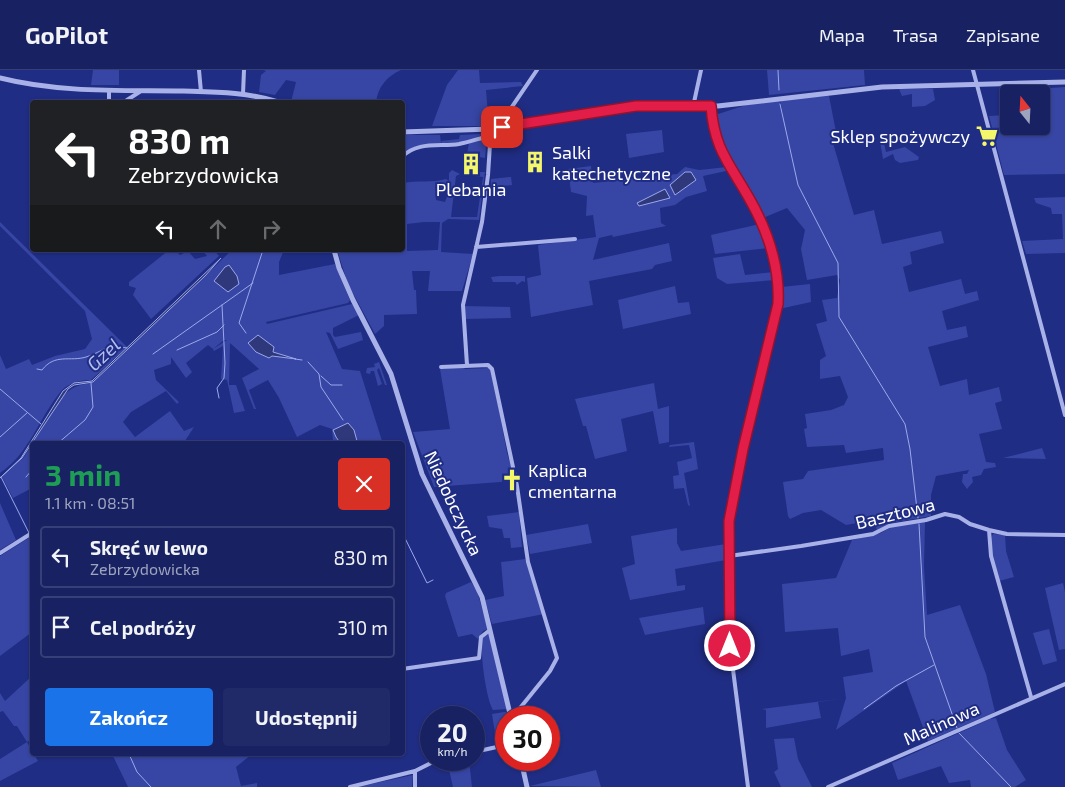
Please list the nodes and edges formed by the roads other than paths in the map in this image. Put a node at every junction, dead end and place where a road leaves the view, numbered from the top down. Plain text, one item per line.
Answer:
1 (199, 70) edge
2 (244, 70) edge
3 (537, 70) edge
4 (701, 70) edge
5 (973, 70) edge
6 (0, 78) edge
7 (1065, 82) edge
8 (977, 84) junction
9 (109, 90) junction
10 (141, 90) junction
11 (201, 92) junction
12 (243, 94) junction
13 (108, 100) edge
14 (127, 100) edge
15 (269, 100) edge
16 (693, 106) junction
17 (711, 106) junction
18 (502, 127) junction
19 (490, 129) junction
20 (405, 132) edge
21 (490, 136) junction
22 (405, 154) edge
23 (575, 239) dead end
24 (476, 247) junction
25 (335, 252) edge
26 (468, 365) junction
27 (441, 367) dead end
28 (1065, 415) edge
29 (989, 530) junction
30 (30, 534) edge
31 (1065, 535) edge
32 (0, 553) edge
33 (730, 556) junction
34 (490, 630) junction
35 (405, 669) edge
36 (1065, 684) edge
37 (1031, 697) junction
38 (508, 706) edge
39 (521, 706) edge
40 (420, 768) edge
41 (415, 771) junction
42 (524, 771) edge
43 (350, 787) edge
44 (415, 787) edge
45 (528, 787) edge
46 (748, 787) edge
47 (828, 787) edge

1 - 11 street
2 - 12 street
3 - 18 street
4 - 16 street
5 - 8 street
6 - 9 street
7 - 8 street
8 - 17 street
8 - 28 street
9 - 10 street
9 - 13 street
10 - 11 street
10 - 14 street
11 - 12 street
12 - 15 street
16 - 17 street
16 - 18 street
17 - 33 street
18 - 19 street
19 - 20 street
19 - 21 street
21 - 22 street
21 - 24 street
23 - 24 street
24 - 26 street
25 - 34 street, Niedobczycka
26 - 27 street
26 - 39 street
29 - 31 street, Basztowa
29 - 33 street, Basztowa
29 - 37 street
30 - 32 street
33 - 46 street
34 - 35 street
34 - 38 street, Niedobczycka
36 - 37 street, Malinowa
37 - 47 street, Malinowa
40 - 41 street
41 - 43 street
41 - 44 street
42 - 45 street

